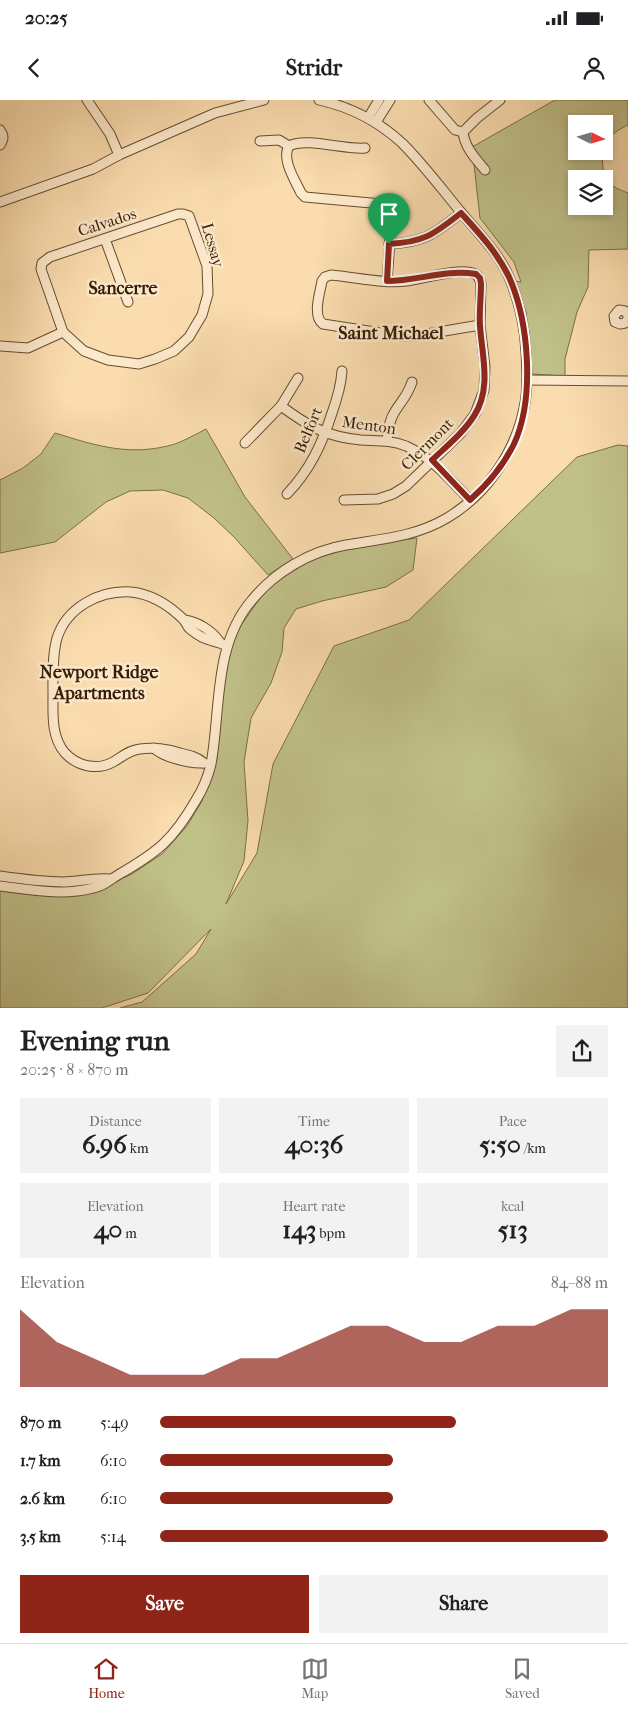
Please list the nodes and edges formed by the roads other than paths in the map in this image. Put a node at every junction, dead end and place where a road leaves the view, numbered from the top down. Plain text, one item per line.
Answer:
1 (87, 100) edge
2 (264, 100) edge
3 (319, 100) edge
4 (379, 100) edge
5 (390, 100) edge
6 (429, 100) edge
7 (500, 100) edge
8 (372, 120) junction
9 (0, 130) edge
10 (463, 132) junction
11 (260, 141) dead end
12 (0, 145) edge
13 (289, 146) junction
14 (365, 148) dead end
15 (118, 155) junction
16 (485, 170) dead end
17 (0, 202) edge
18 (461, 213) junction
19 (189, 216) joint
20 (105, 239) junction
21 (389, 244) junction
22 (41, 268) joint
23 (387, 281) junction
24 (128, 302) dead end
25 (628, 315) edge
26 (628, 319) edge
27 (480, 325) junction
28 (63, 332) junction
29 (0, 346) edge
30 (342, 371) dead end
31 (298, 378) dead end
32 (527, 380) junction
33 (412, 382) dead end
34 (626, 382) edge
35 (281, 406) junction
36 (326, 433) junction
37 (387, 440) junction
38 (245, 443) dead end
39 (432, 460) junction
40 (287, 494) dead end
41 (344, 500) dead end
42 (470, 500) junction
43 (227, 646) junction
44 (207, 764) junction
45 (0, 876) edge
46 (110, 879) junction
47 (0, 886) edge

1 - 15 street
2 - 15 street
3 - 8 street
4 - 8 street
5 - 8 street
6 - 10 street
7 - 10 street
8 - 18 street
9 - 12 street
10 - 16 street
11 - 13 street
13 - 14 street
13 - 21 street
15 - 17 street
18 - 21 street
18 - 32 street
19 - 20 street, Calvados
19 - 28 street, Lessay
20 - 22 street, Calvados
20 - 24 street
21 - 23 street
22 - 28 street, Lessay
23 - 27 street, Clermont
23 - 27 street
25 - 26 street
27 - 39 street, Clermont
28 - 29 street
30 - 36 street, Belfort
31 - 35 street
32 - 34 street
32 - 42 street
33 - 37 street
35 - 36 street, Menton
35 - 38 street
36 - 37 street, Menton
36 - 40 street, Belfort
37 - 39 street, Menton
39 - 41 street, Clermont
39 - 42 street, Menton
42 - 43 street
43 - 44 street
43 - 44 street
44 - 46 street
45 - 46 street
46 - 47 street

